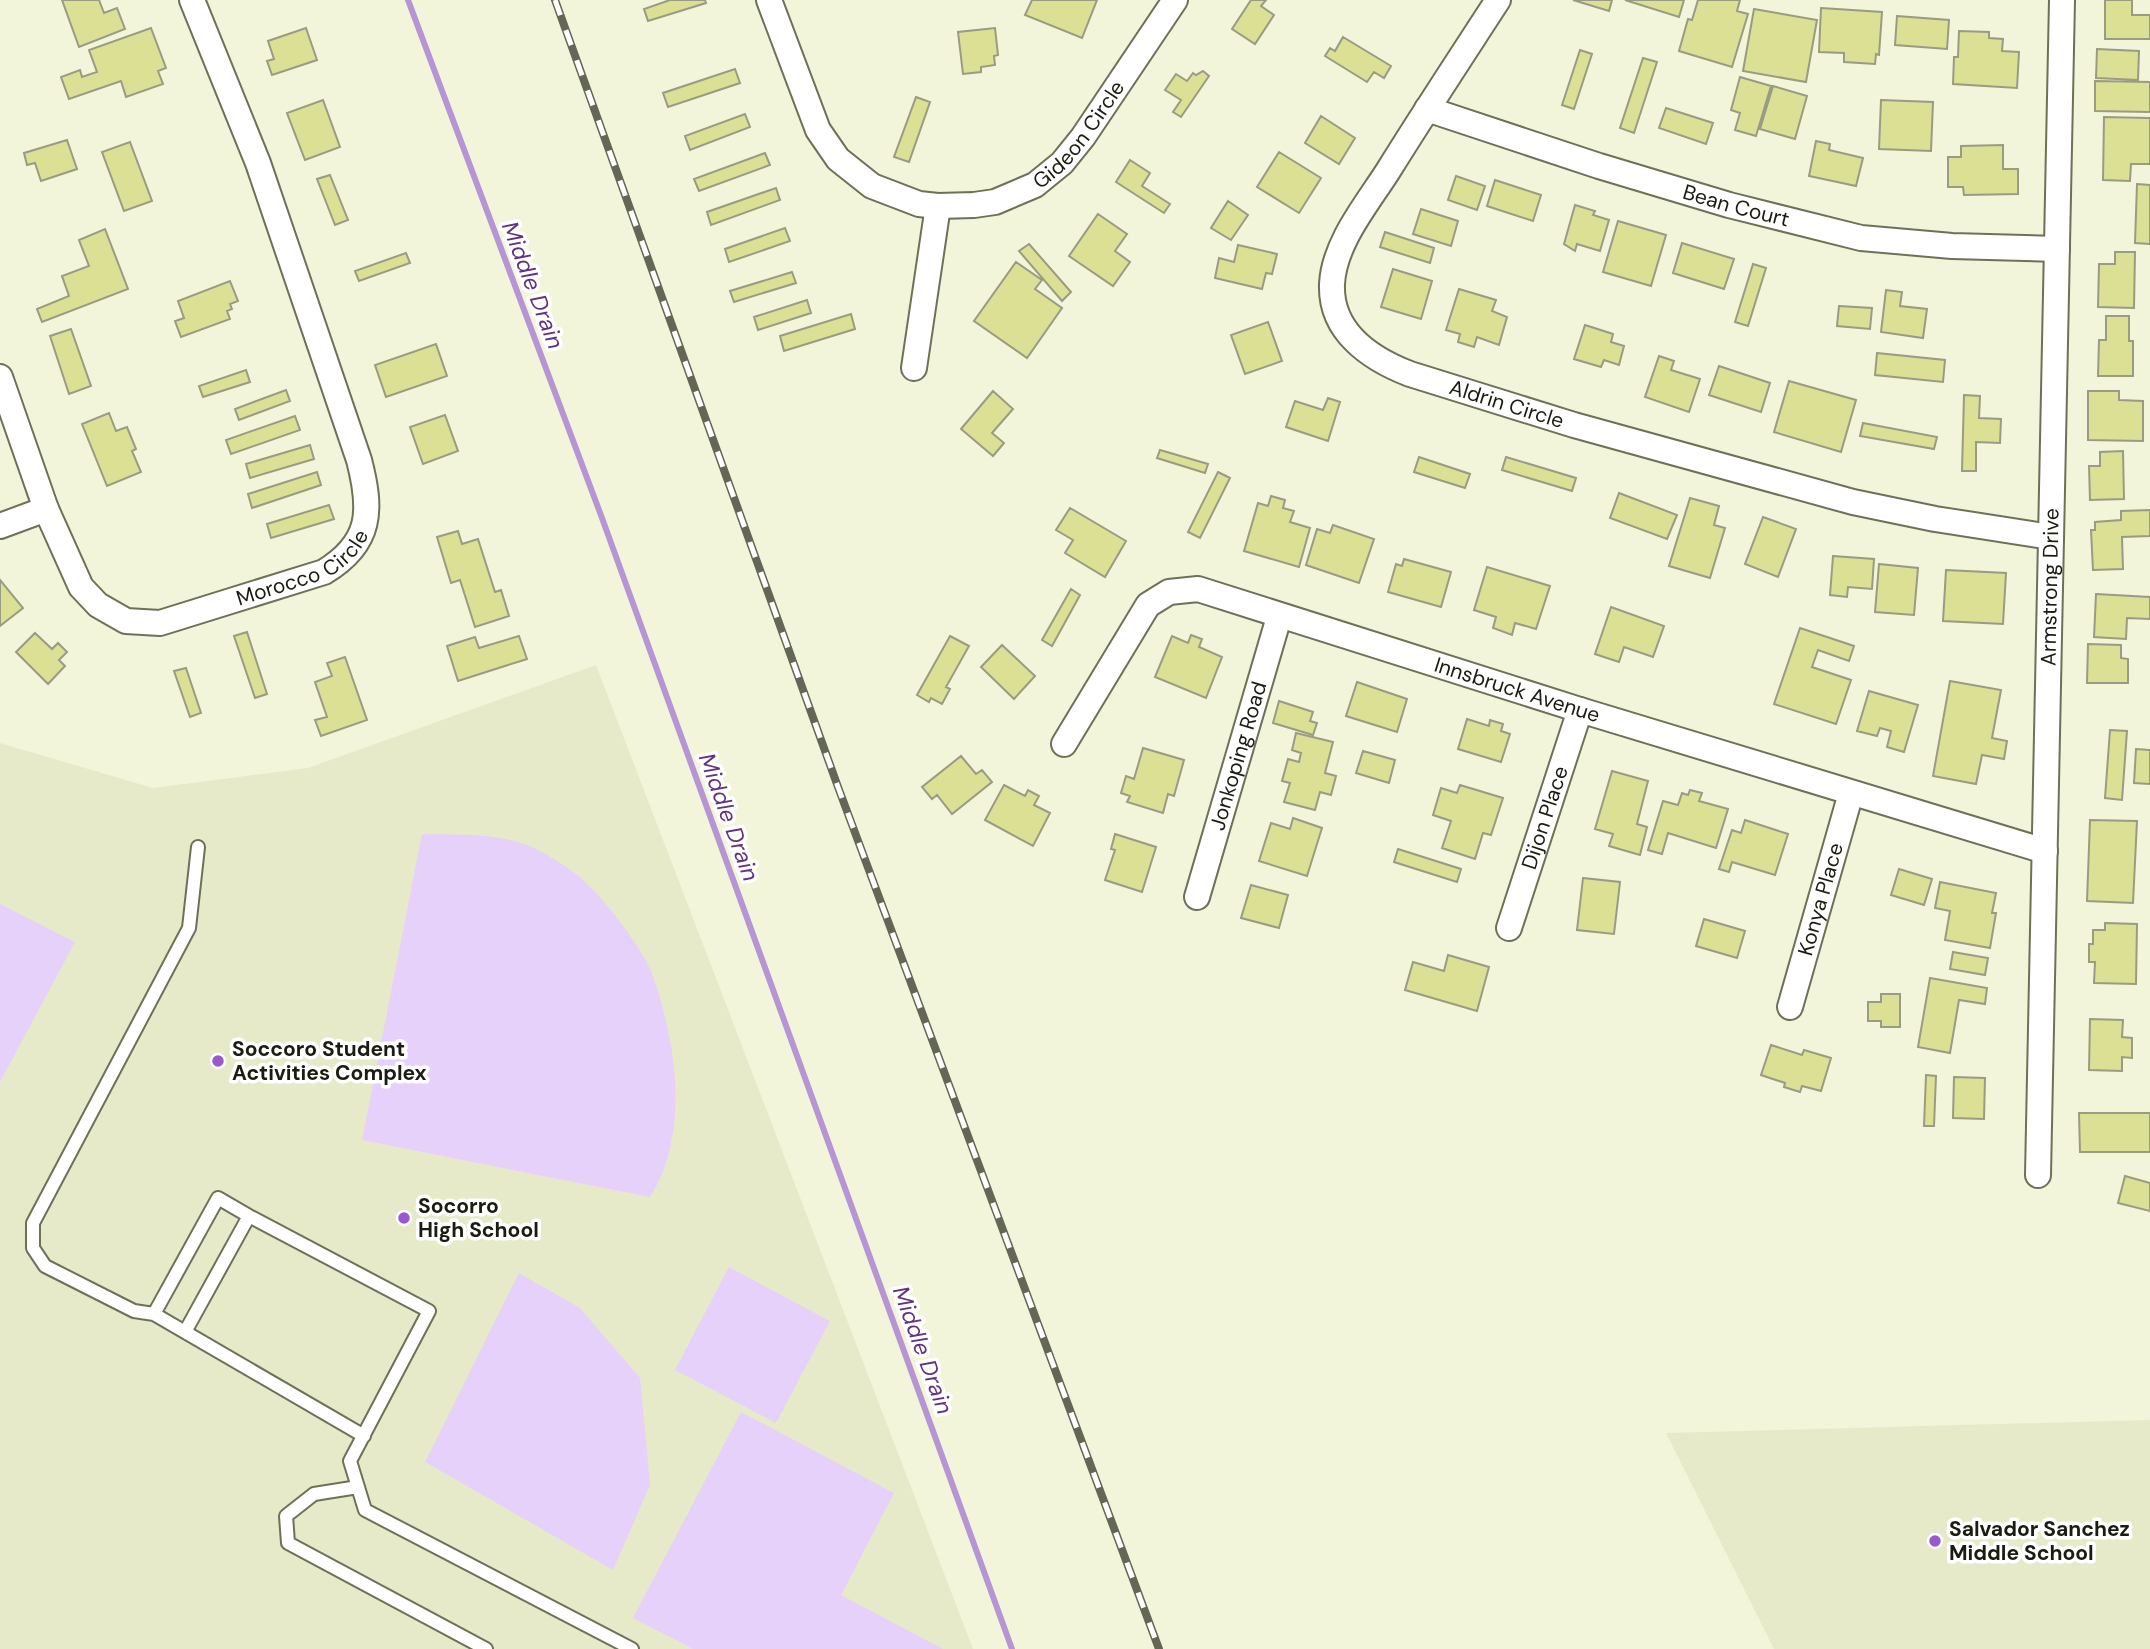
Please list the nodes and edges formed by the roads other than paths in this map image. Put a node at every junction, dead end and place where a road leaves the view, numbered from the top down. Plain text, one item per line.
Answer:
1 (192, 0) edge
2 (769, 0) edge
3 (1175, 0) edge
4 (1498, 0) edge
5 (2062, 0) edge
6 (1427, 109) junction
7 (939, 206) junction
8 (2057, 249) junction
9 (915, 368) dead end
10 (0, 377) edge
11 (46, 509) junction
12 (0, 526) edge
13 (2051, 537) junction
14 (1279, 617) junction
15 (1580, 710) junction
16 (1064, 744) dead end
17 (1852, 793) junction
18 (198, 847) dead end
19 (2045, 851) junction
20 (1197, 897) dead end
21 (1509, 928) dead end
22 (1790, 1007) dead end
23 (2038, 1175) dead end
24 (249, 1216) junction
25 (154, 1314) junction
26 (185, 1332) junction
27 (364, 1436) junction
28 (358, 1488) junction
29 (486, 1649) edge
30 (632, 1649) edge

1 - 11 street, Morocco Circle
2 - 7 street, Gideon Circle
3 - 7 street, Gideon Circle
4 - 6 street, Aldrin Circle
5 - 8 street, Armstrong Drive
6 - 8 street, Bean Court
6 - 13 street, Aldrin Circle
7 - 9 street
8 - 13 street, Armstrong Drive
10 - 11 street, Morocco Circle
11 - 12 street
13 - 19 street, Armstrong Drive
14 - 15 street, Innsbruck Avenue
14 - 16 street, Innsbruck Avenue
14 - 20 street, Jonkoping Road
15 - 17 street, Innsbruck Avenue
15 - 21 street, Dijon Place
17 - 19 street, Innsbruck Avenue
17 - 22 street, Konya Place
18 - 25 lane
19 - 23 street, Armstrong Drive
24 - 25 lane
24 - 26 lane
24 - 27 lane
25 - 26 lane
26 - 27 lane
27 - 28 lane
28 - 29 lane
28 - 30 lane

